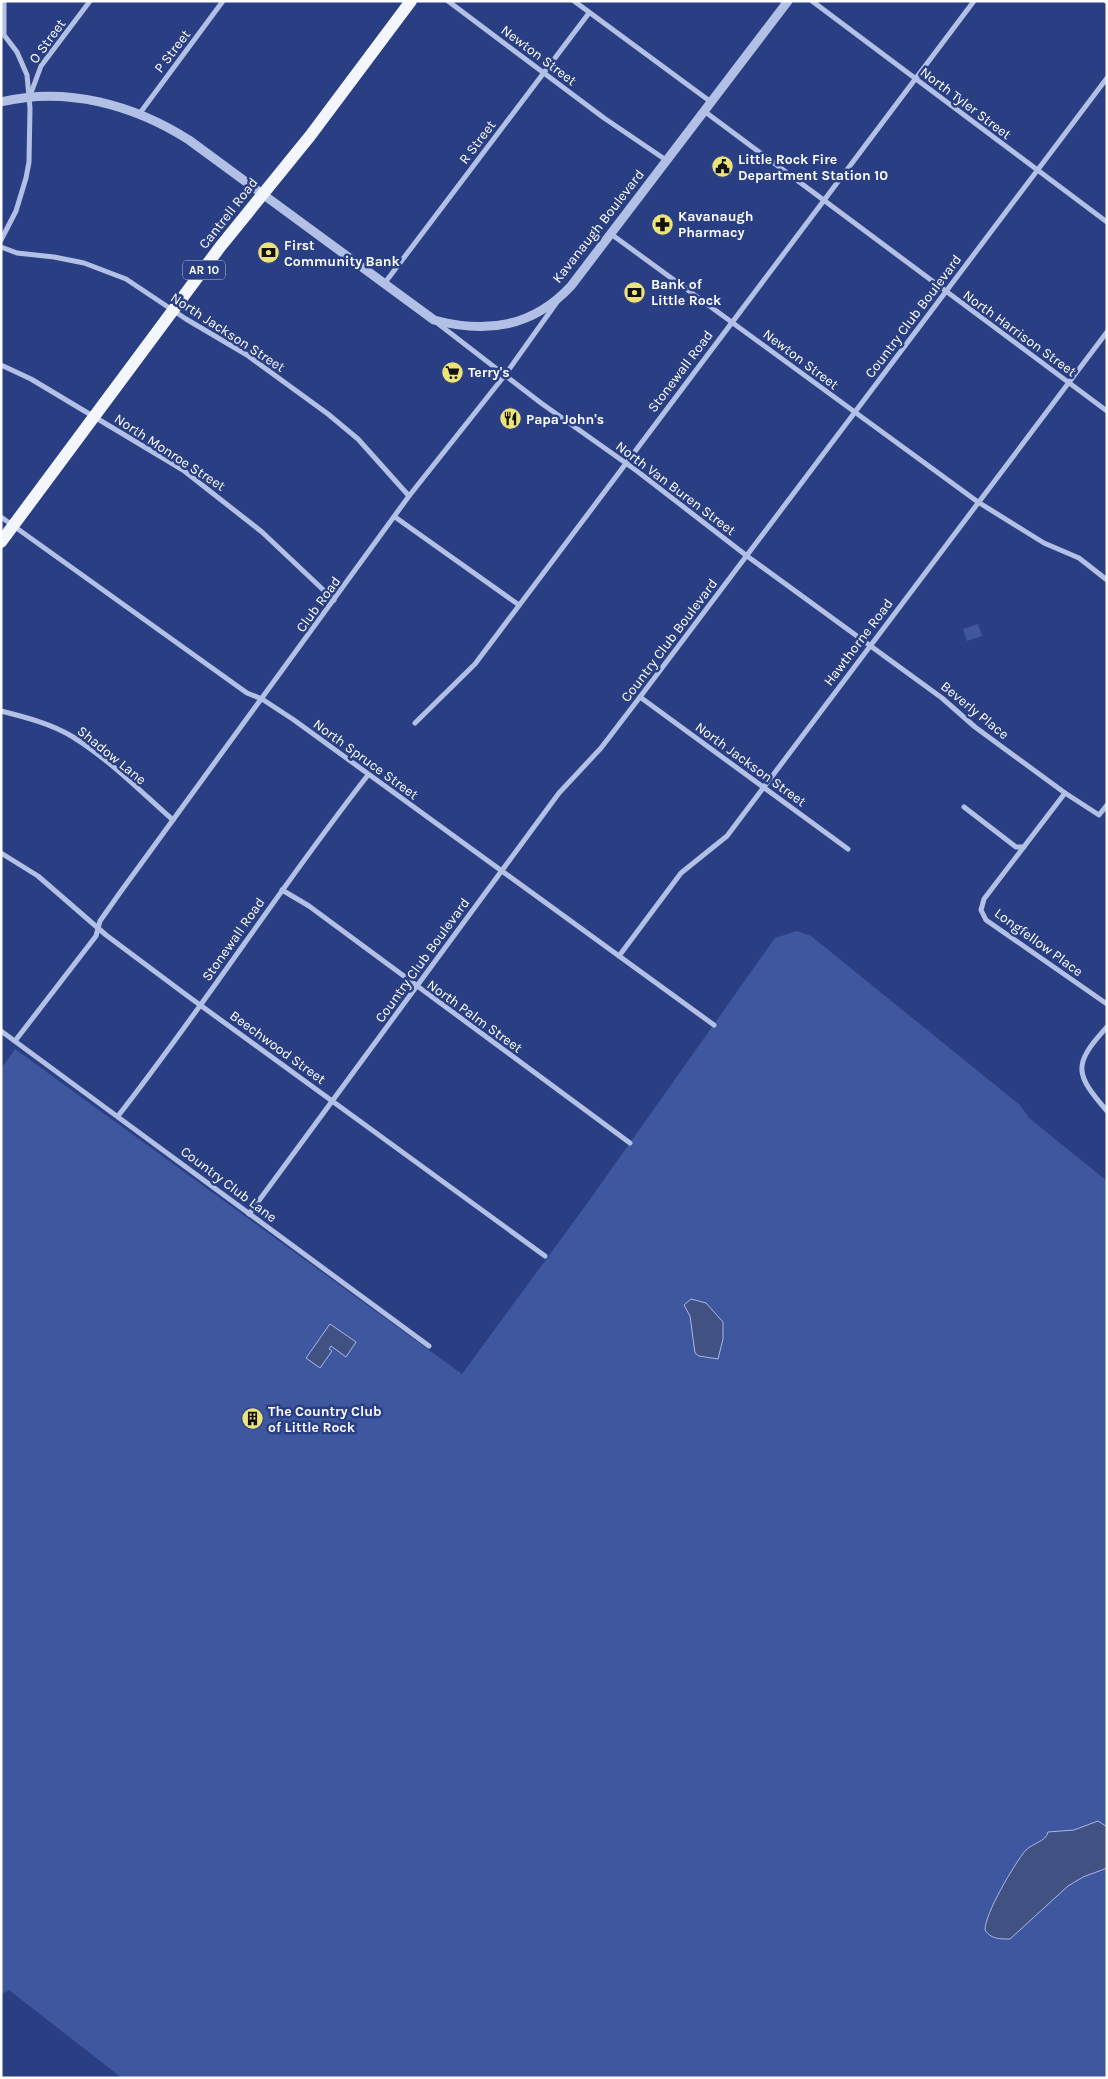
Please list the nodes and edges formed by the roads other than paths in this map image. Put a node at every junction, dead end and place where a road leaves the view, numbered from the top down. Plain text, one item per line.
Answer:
1 (4, 1) edge
2 (90, 1) edge
3 (223, 1) edge
4 (411, 1) edge
5 (448, 1) edge
6 (574, 1) edge
7 (788, 1) edge
8 (812, 1) edge
9 (974, 1) edge
10 (589, 13) junction
11 (3, 34) edge
12 (544, 72) junction
13 (1107, 78) edge
14 (915, 79) junction
15 (29, 98) junction
16 (1, 102) edge
17 (711, 102) junction
18 (704, 111) junction
19 (140, 113) junction
20 (666, 160) junction
21 (1037, 171) junction
22 (262, 193) junction
23 (822, 200) junction
24 (1107, 222) edge
25 (611, 234) junction
26 (1, 240) edge
27 (1, 247) edge
28 (383, 284) junction
29 (945, 292) junction
30 (560, 297) junction
31 (173, 310) junction
32 (434, 320) junction
33 (731, 321) junction
34 (1107, 332) edge
35 (1, 365) edge
36 (505, 375) junction
37 (1069, 382) junction
38 (1107, 411) edge
39 (854, 413) junction
40 (95, 417) junction
41 (625, 463) junction
42 (409, 496) junction
43 (978, 502) junction
44 (1, 517) edge
45 (395, 517) junction
46 (14, 525) junction
47 (1, 542) edge
48 (747, 556) junction
49 (1107, 580) edge
50 (334, 600) junction
51 (518, 605) junction
52 (857, 636) joint
53 (871, 645) junction
54 (640, 697) junction
55 (262, 699) junction
56 (1, 712) edge
57 (415, 723) dead end
58 (368, 775) junction
59 (764, 788) junction
60 (1065, 793) junction
61 (1107, 805) edge
62 (964, 807) dead end
63 (173, 820) junction
64 (1024, 848) junction
65 (848, 849) dead end
66 (1, 853) edge
67 (502, 871) junction
68 (282, 890) junction
69 (99, 927) junction
70 (619, 956) junction
71 (417, 987) junction
72 (1107, 1004) edge
73 (201, 1005) junction
74 (714, 1025) dead end
75 (1107, 1027) edge
76 (1, 1031) edge
77 (15, 1041) junction
78 (333, 1100) junction
79 (1107, 1111) edge
80 (118, 1116) junction
81 (630, 1143) dead end
82 (249, 1214) junction
83 (545, 1256) dead end
84 (429, 1346) dead end

1 - 11 street
2 - 15 street, O Street
3 - 19 street, P Street
4 - 22 main road, Cantrell Road / AR 10
5 - 12 street, Newton Street
6 - 10 street
7 - 17 street, Kavanaugh Boulevard
8 - 14 street, North Tyler Street
9 - 14 street, Stonewall Road
10 - 12 street, R Street
10 - 17 street
11 - 15 street
12 - 20 street, Newton Street
12 - 28 street, R Street
13 - 21 street, Country Club Boulevard
14 - 21 street, North Tyler Street
14 - 23 street, Stonewall Road
15 - 16 street, Kavanaugh Boulevard
15 - 19 street, Kavanaugh Boulevard
15 - 26 street
17 - 18 street, Kavanaugh Boulevard
18 - 20 street, Kavanaugh Boulevard
18 - 23 street, North Harrison Street
19 - 22 street, Kavanaugh Boulevard
20 - 25 street, Kavanaugh Boulevard
21 - 24 street, North Tyler Street
21 - 29 street, Country Club Boulevard
22 - 28 street, Kavanaugh Boulevard
22 - 31 main road, Cantrell Road / AR 10
23 - 29 street, North Harrison Street
23 - 33 street, Stonewall Road
25 - 30 street, Kavanaugh Boulevard
25 - 33 street, Newton Street
27 - 31 street, North Jackson Street
28 - 32 street, Kavanaugh Boulevard
29 - 37 street, North Harrison Street
29 - 39 street, Country Club Boulevard
30 - 32 street, Kavanaugh Boulevard
30 - 36 street, Club Road
31 - 40 main road, Cantrell Road / AR 10
31 - 42 street, North Jackson Street
32 - 36 street, North Van Buren Street
33 - 39 street, Newton Street
33 - 41 street, Stonewall Road
34 - 37 street, Hawthorne Road
35 - 40 street, North Monroe Street
36 - 41 street, North Van Buren Street
36 - 42 street, Club Road
37 - 38 street, North Harrison Street
37 - 43 street, Hawthorne Road
39 - 43 street, Newton Street
39 - 48 street, Country Club Boulevard
40 - 46 main road, Cantrell Road / AR 10
40 - 50 street, North Monroe Street
41 - 48 street, North Van Buren Street
41 - 51 street, Stonewall Road
42 - 45 street, Club Road
43 - 49 street
43 - 53 street, Hawthorne Road
44 - 46 street, North Spruce Street
45 - 50 street, Club Road
45 - 51 street
46 - 47 main road, Cantrell Road / AR 10
46 - 55 street, North Spruce Street
48 - 52 street, North Van Buren Street
48 - 54 street, Country Club Boulevard
50 - 55 street, Club Road
51 - 57 street, Stonewall Road
52 - 53 street, Beverly Place
53 - 59 street, Hawthorne Road
53 - 60 street, Beverly Place
54 - 59 street, North Jackson Street
54 - 67 street, Country Club Boulevard
55 - 58 street, North Spruce Street
55 - 63 street, Club Road
56 - 63 street, Shadow Lane
58 - 67 street, North Spruce Street
58 - 68 street, Stonewall Road
59 - 65 street, North Jackson Street
59 - 70 street, Hawthorne Road
60 - 61 street, Beverly Place
60 - 64 street, Longfellow Place
62 - 64 street
63 - 69 street, Club Road
64 - 72 street, Longfellow Place
66 - 69 street, Beechwood Street
67 - 70 street, North Spruce Street
67 - 71 street, Country Club Boulevard
68 - 71 street, North Palm Street
68 - 73 street, Stonewall Road
69 - 73 street, Beechwood Street
69 - 77 street
70 - 74 street, North Spruce Street
71 - 78 street, Country Club Boulevard
71 - 81 street, North Palm Street
73 - 78 street, Beechwood Street
73 - 80 street, Stonewall Road
75 - 79 street
76 - 77 street, Country Club Lane
77 - 80 street, Country Club Lane
78 - 82 street, Country Club Boulevard
78 - 83 street, Beechwood Street
80 - 82 street, Country Club Lane
82 - 84 street, Country Club Lane

